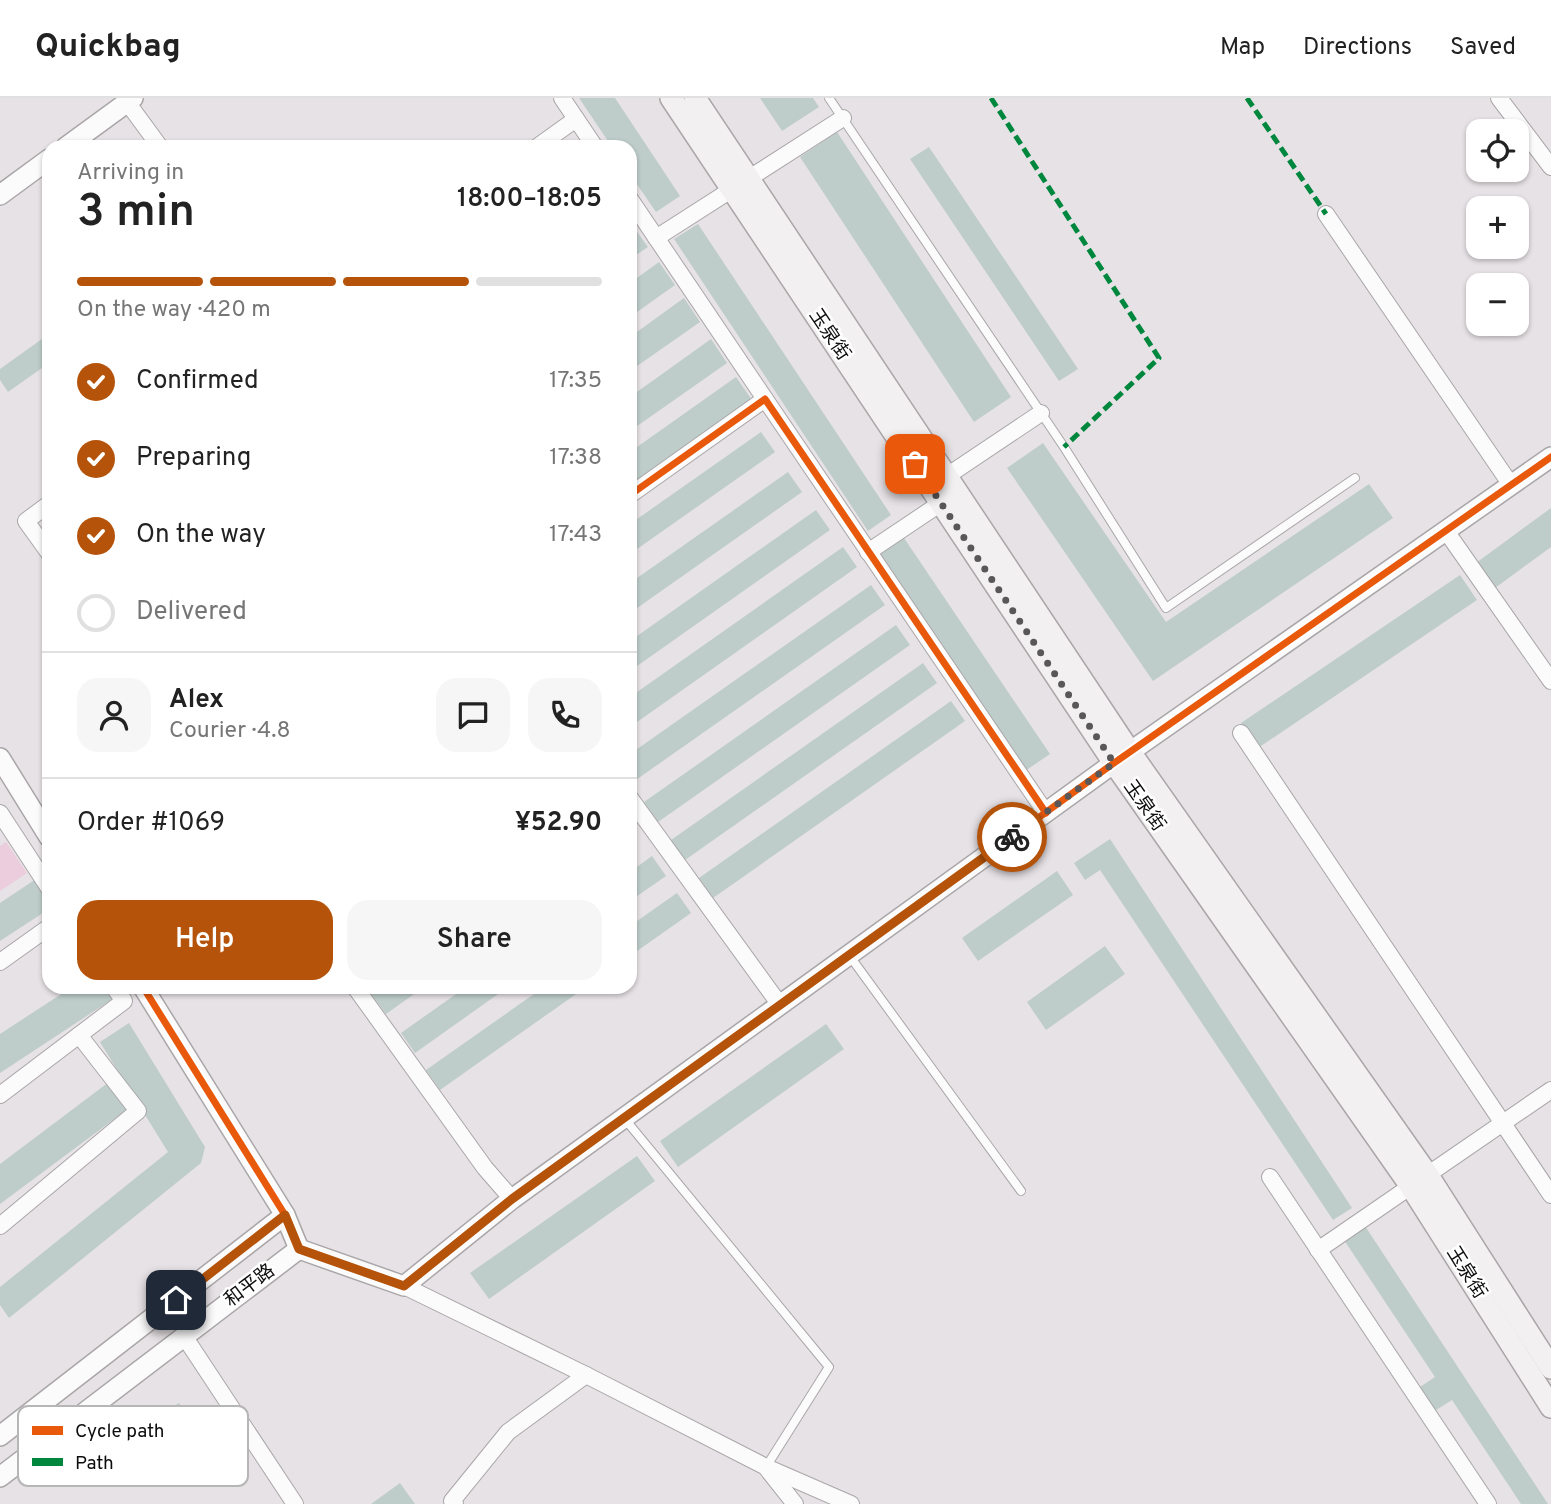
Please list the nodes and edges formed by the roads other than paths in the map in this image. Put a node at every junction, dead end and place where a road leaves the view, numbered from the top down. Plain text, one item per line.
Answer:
1 (562, 98) edge
2 (671, 98) edge
3 (695, 98) edge
4 (829, 98) edge
5 (1499, 98) edge
6 (130, 100) edge
7 (843, 118) junction
8 (576, 119) junction
9 (75, 140) edge
10 (156, 140) edge
11 (547, 140) edge
12 (590, 140) edge
13 (42, 164) edge
14 (1551, 167) edge
15 (741, 184) junction
16 (0, 195) edge
17 (637, 210) edge
18 (1326, 214) dead end
19 (656, 238) junction
20 (765, 399) junction
21 (1041, 413) junction
22 (1551, 457) edge
23 (1355, 478) dead end
24 (1511, 485) junction
25 (939, 489) junction
26 (637, 490) edge
27 (42, 509) edge
28 (1446, 531) junction
29 (42, 543) edge
30 (868, 552) junction
31 (1551, 681) edge
32 (1241, 733) dead end
33 (1122, 757) junction
34 (0, 758) edge
35 (637, 808) edge
36 (1046, 813) junction
37 (2, 821) edge
38 (42, 826) edge
39 (42, 878) edge
40 (42, 933) edge
41 (849, 955) junction
42 (0, 962) edge
43 (119, 994) edge
44 (147, 994) edge
45 (360, 994) edge
46 (780, 1005) junction
47 (79, 1035) junction
48 (1551, 1090) edge
49 (0, 1095) edge
50 (624, 1118) junction
51 (1502, 1123) junction
52 (1270, 1177) dead end
53 (1419, 1180) junction
54 (1021, 1191) dead end
55 (1551, 1195) edge
56 (512, 1199) junction
57 (285, 1215) junction
58 (0, 1226) edge
59 (299, 1249) junction
60 (1318, 1250) junction
61 (404, 1286) junction
62 (184, 1336) junction
63 (1551, 1368) edge
64 (586, 1375) junction
65 (39, 1406) edge
66 (92, 1406) edge
67 (230, 1406) edge
68 (1551, 1407) edge
69 (18, 1422) edge
70 (248, 1433) edge
71 (0, 1436) edge
72 (18, 1462) edge
73 (766, 1467) junction
74 (0, 1476) edge
75 (295, 1504) edge
76 (455, 1504) edge
77 (795, 1504) edge
78 (851, 1504) edge
79 (1488, 1504) edge

1 - 8 street
2 - 15 main road, 玉泉街
3 - 15 main road, 玉泉街
4 - 7 lane
5 - 14 street
6 - 9 street
6 - 10 street
7 - 15 street
7 - 21 lane
8 - 11 street
8 - 12 street
13 - 16 street
15 - 19 street
15 - 25 main road, 玉泉街
17 - 19 street
18 - 24 street
19 - 20 street
20 - 26 street
20 - 30 street
21 - 23 lane
21 - 25 street
22 - 24 street
24 - 28 street
25 - 30 street
25 - 33 main road, 玉泉街
27 - 29 street
28 - 31 street
28 - 33 street
30 - 36 street
32 - 51 street
33 - 36 street
33 - 53 main road, 玉泉街
34 - 38 street
35 - 46 street
36 - 41 street
37 - 39 street
40 - 42 street
41 - 46 street
41 - 54 lane
43 - 47 street
44 - 57 street
45 - 56 street
46 - 50 street
47 - 49 street
47 - 58 street
48 - 51 street
50 - 56 street
50 - 73 lane
51 - 53 street
51 - 55 street
52 - 60 street
53 - 60 street
53 - 63 main road, 玉泉街
53 - 68 main road, 玉泉街
56 - 61 street
57 - 59 street
57 - 65 street, 和平路
59 - 61 street
59 - 62 street, 和平路
60 - 79 street
61 - 64 street
62 - 66 street, 和平路
62 - 67 street
64 - 73 street
64 - 76 street
69 - 71 street, 和平路
70 - 75 street
72 - 74 street, 和平路
73 - 77 street
73 - 78 street

